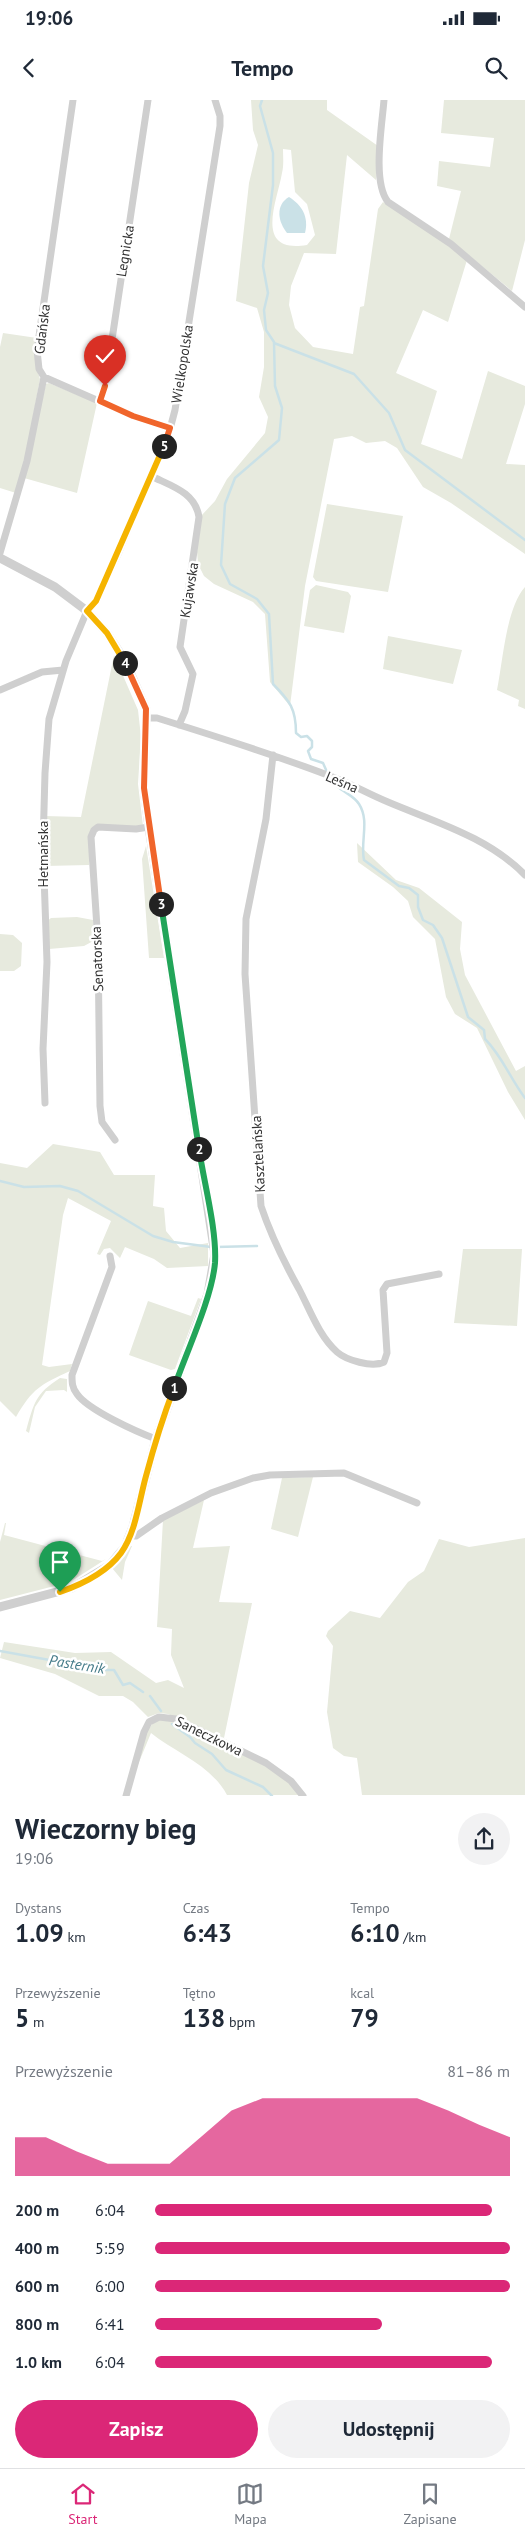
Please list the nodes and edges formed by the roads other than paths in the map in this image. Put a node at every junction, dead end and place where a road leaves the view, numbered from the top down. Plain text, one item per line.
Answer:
1 (73, 100) edge
2 (148, 100) edge
3 (215, 100) edge
4 (384, 100) edge
5 (525, 307) edge
6 (44, 377) junction
7 (100, 401) junction
8 (170, 428) junction
9 (151, 476) junction
10 (0, 553) edge
11 (0, 558) edge
12 (87, 611) junction
13 (63, 670) junction
14 (0, 690) edge
15 (147, 718) junction
16 (179, 725) junction
17 (273, 755) junction
18 (149, 827) junction
19 (525, 875) edge
20 (44, 1103) dead end
21 (115, 1140) dead end
22 (110, 1256) dead end
23 (440, 1274) dead end
24 (156, 1439) junction
25 (417, 1502) dead end
26 (130, 1536) junction
27 (0, 1607) edge
28 (126, 1796) edge
29 (304, 1796) edge

1 - 6 street, Gdańska
2 - 7 street, Legnicka
3 - 8 street, Wielkopolska
4 - 5 street
6 - 7 street
6 - 10 street, Gdańska
7 - 8 street
8 - 9 street, Wielkopolska
9 - 12 street, Wielkopolska
9 - 16 street, Kujawska
11 - 12 street
12 - 13 street, Hetmańska
12 - 15 street
13 - 14 street
13 - 20 street, Hetmańska
15 - 16 street, Leśna
15 - 18 street
16 - 17 street, Leśna
17 - 19 street, Leśna
17 - 23 street, Kasztelańska
18 - 21 street, Senatorska
18 - 24 street
22 - 24 street
24 - 26 street
25 - 26 street
26 - 27 street
28 - 29 street, Saneczkowa

